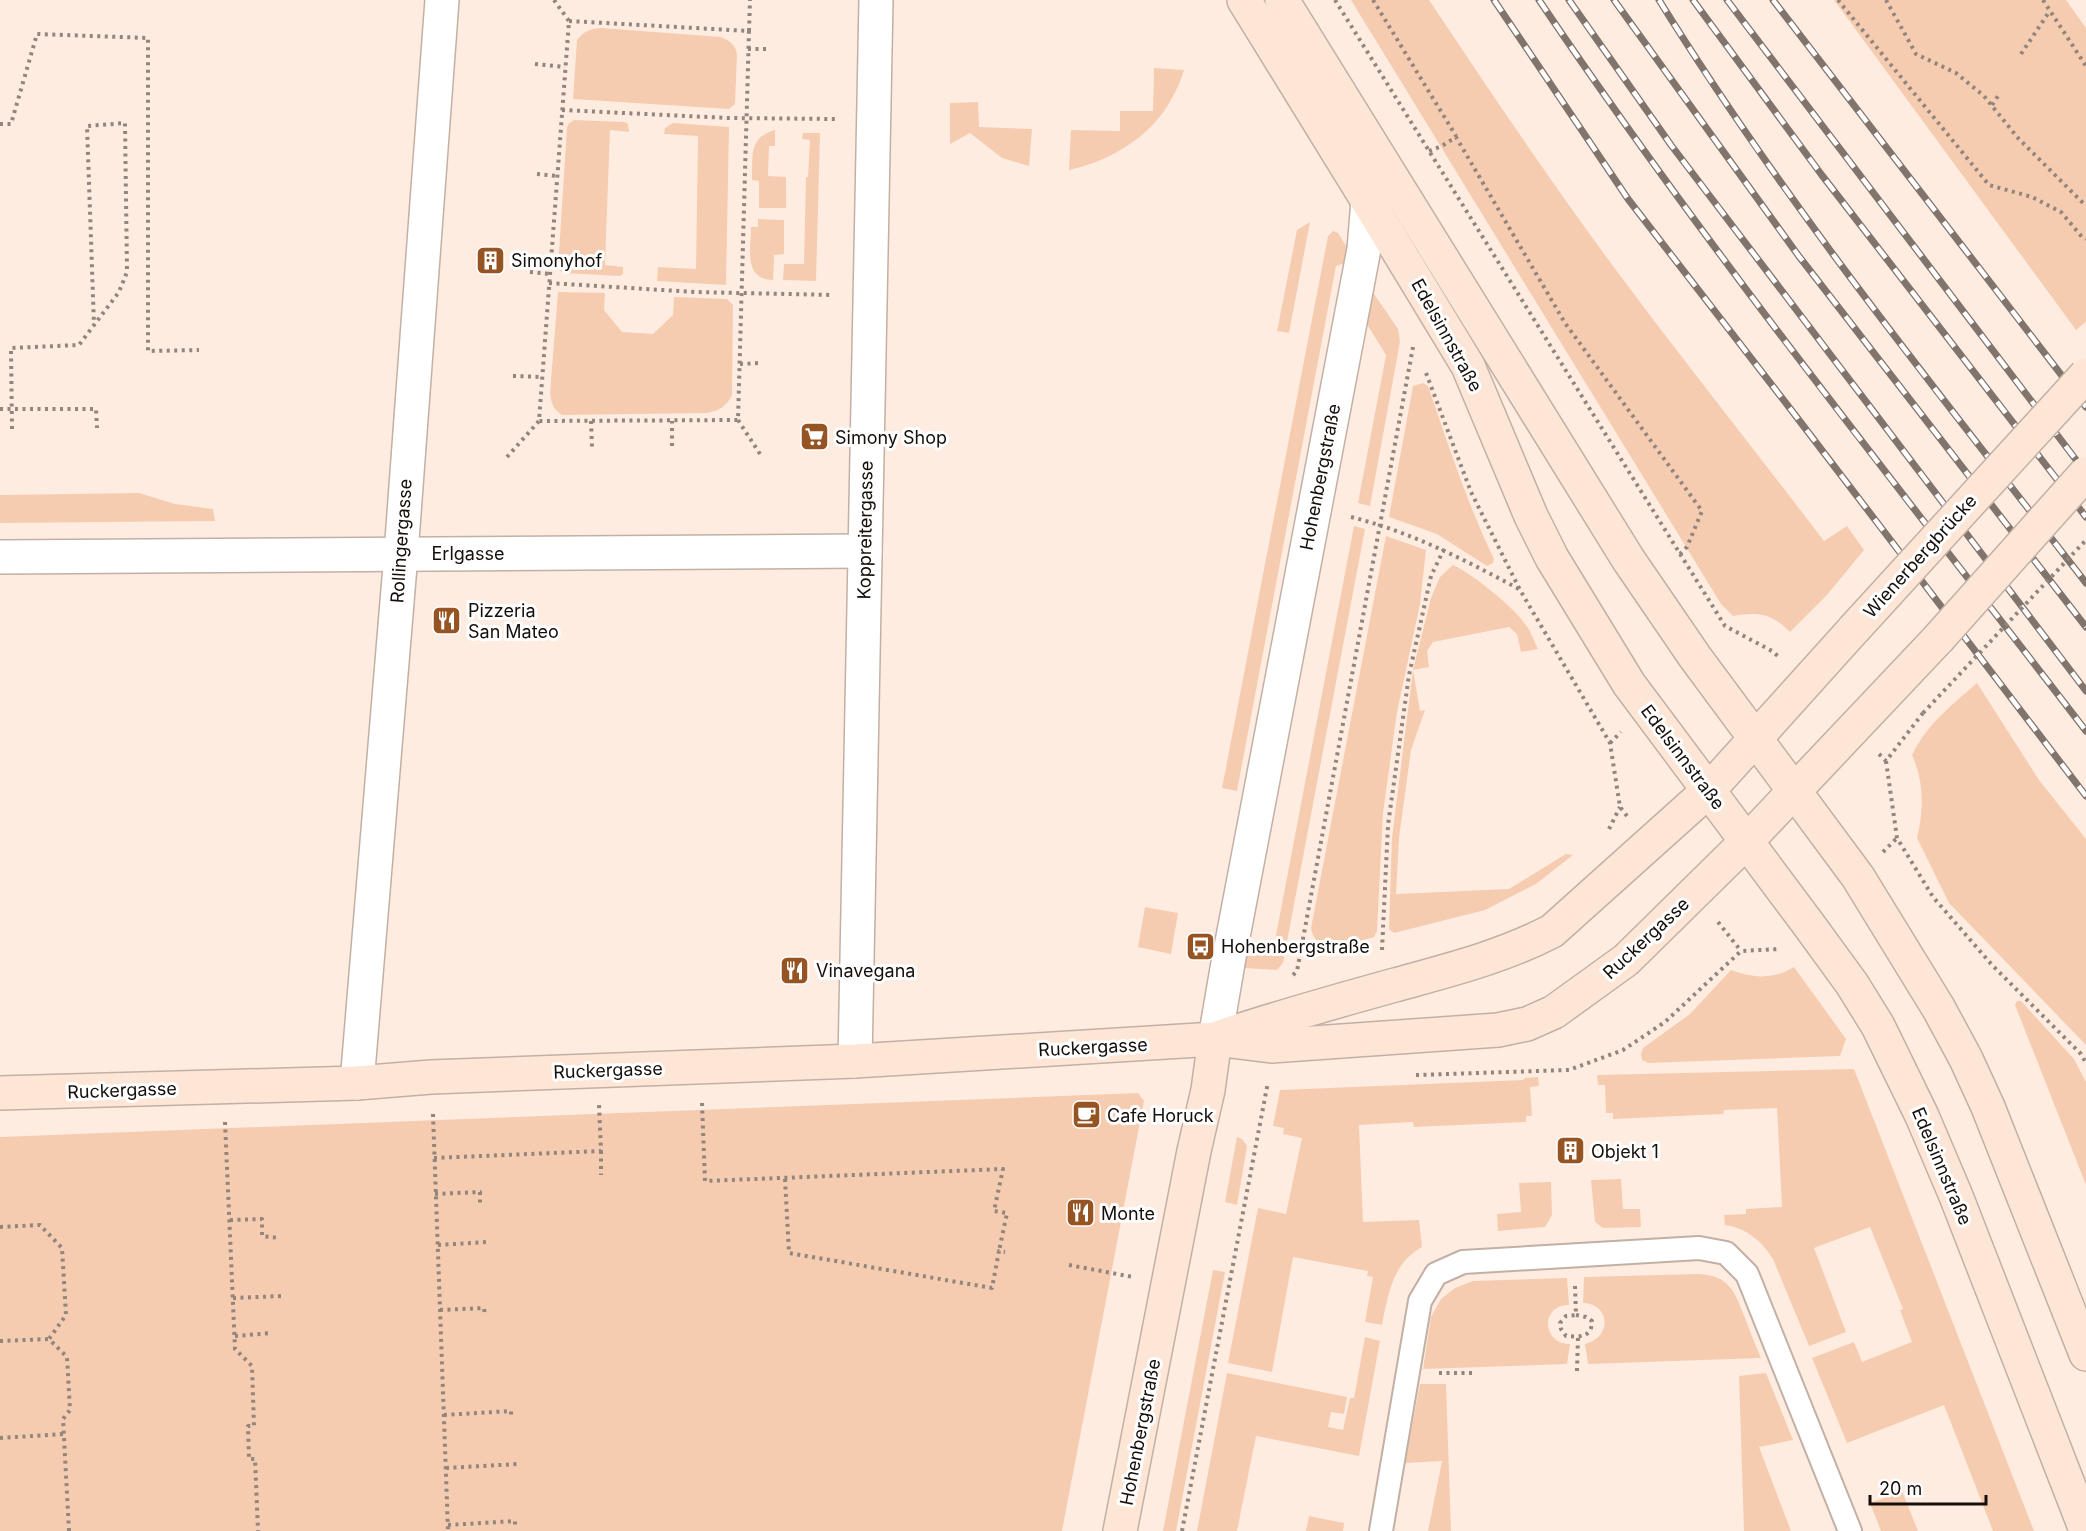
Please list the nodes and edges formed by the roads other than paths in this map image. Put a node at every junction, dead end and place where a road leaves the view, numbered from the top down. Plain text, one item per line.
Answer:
1 (442, 0) edge
2 (876, 0) edge
3 (1244, 0) edge
4 (1282, 0) edge
5 (1368, 201) junction
6 (2086, 375) edge
7 (2086, 473) edge
8 (865, 551) junction
9 (401, 554) junction
10 (0, 557) edge
11 (1756, 740) junction
12 (1794, 790) junction
13 (1708, 791) junction
14 (1747, 842) junction
15 (1215, 1039) junction
16 (855, 1060) junction
17 (357, 1083) junction
18 (0, 1093) edge
19 (2086, 1354) edge
20 (2086, 1530) edge
21 (1120, 1531) edge
22 (1381, 1531) edge
23 (1850, 1531) edge

1 - 9 street, Rollingergasse
2 - 8 street, Koppreitergasse
3 - 5 main road, Edelsinnstraße
4 - 11 main road, Edelsinnstraße
5 - 13 main road, Edelsinnstraße
5 - 15 street, Hohenbergstraße
6 - 11 main road, Wienerbergbrücke, bridge
7 - 12 main road, bridge
8 - 9 street, Erlgasse
8 - 16 street, Koppreitergasse
9 - 10 street, Erlgasse
9 - 17 street, Rollingergasse
11 - 12 main road, Edelsinnstraße
11 - 13 main road, Ruckergasse
12 - 14 main road, Ruckergasse
12 - 19 main road, Edelsinnstraße
13 - 14 main road, Edelsinnstraße
13 - 15 main road, Ruckergasse
14 - 15 main road, Ruckergasse
14 - 20 main road, Edelsinnstraße
15 - 16 main road, Ruckergasse
15 - 21 main road, Hohenbergstraße
16 - 17 main road, Ruckergasse
17 - 18 main road, Ruckergasse
22 - 23 lane

